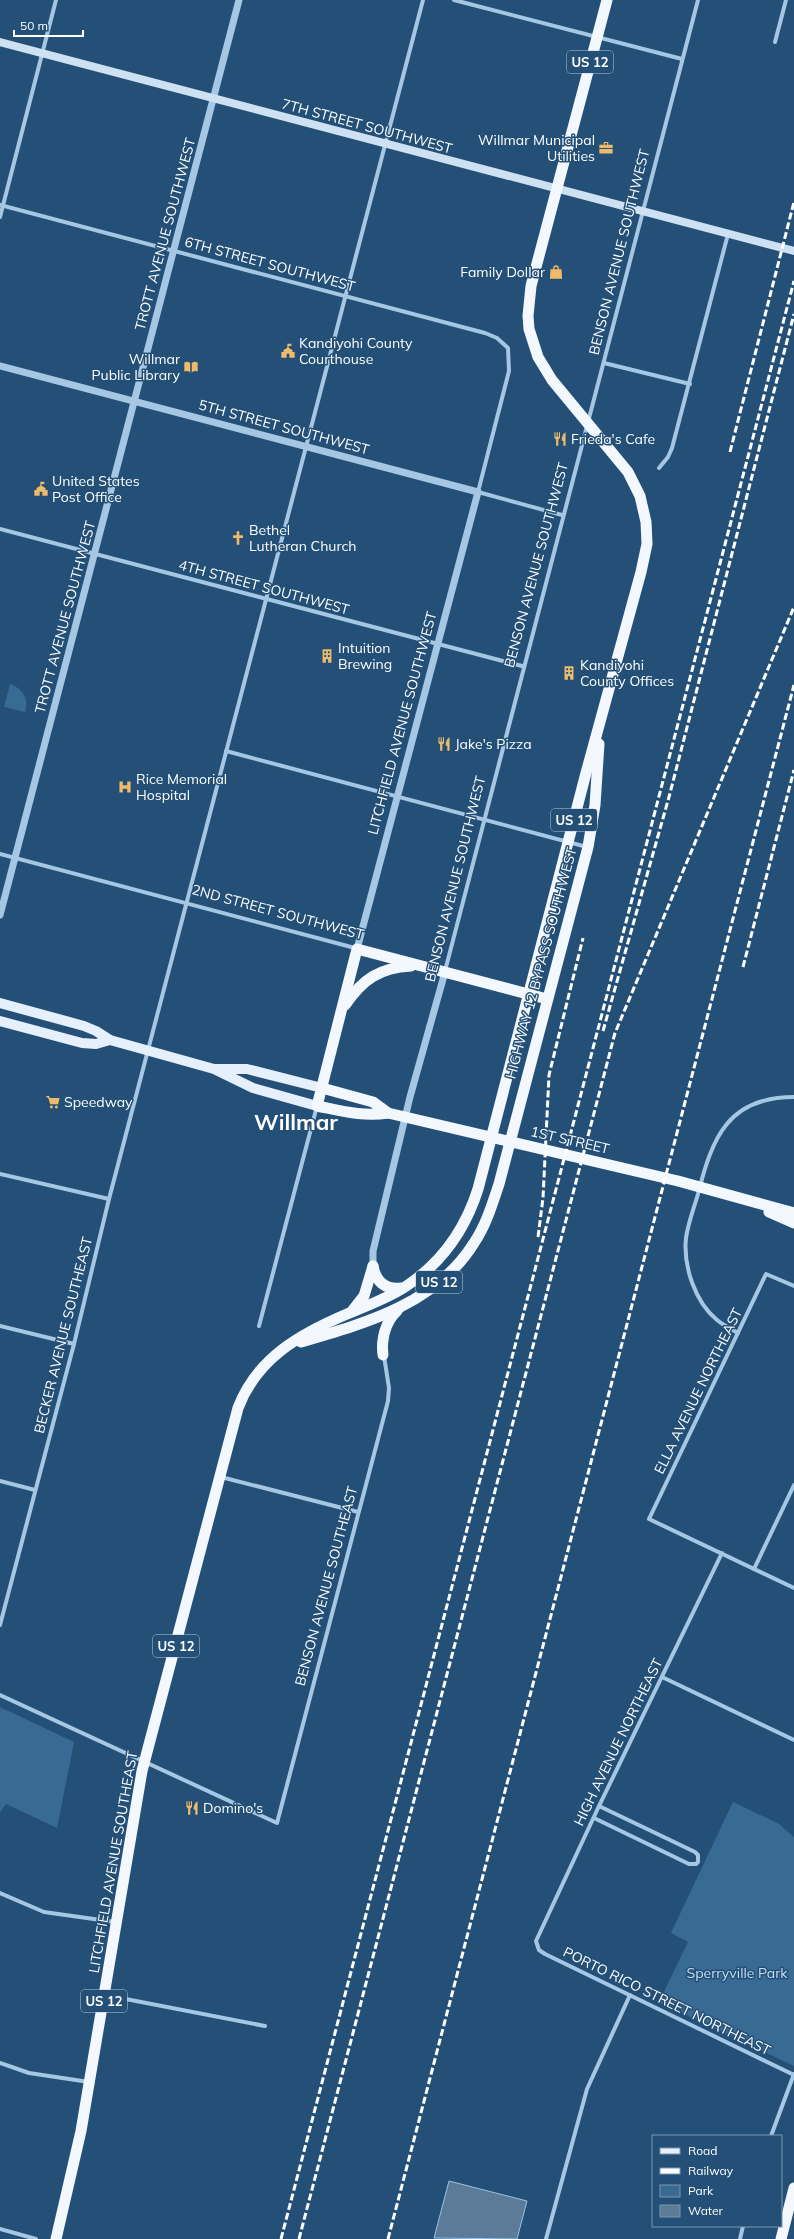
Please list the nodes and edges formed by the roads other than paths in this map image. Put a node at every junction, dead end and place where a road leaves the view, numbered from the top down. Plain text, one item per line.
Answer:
1 (56, 0) edge
2 (239, 0) edge
3 (423, 0) edge
4 (454, 0) edge
5 (606, 0) edge
6 (698, 0) edge
7 (786, 0) edge
8 (597, 37) junction
9 (0, 42) edge
10 (775, 42) dead end
11 (42, 53) junction
12 (682, 59) junction
13 (213, 99) junction
14 (386, 144) junction
15 (557, 189) junction
16 (1, 206) edge
17 (642, 212) junction
18 (0, 217) edge
19 (728, 234) junction
20 (174, 250) junction
21 (794, 251) edge
22 (346, 296) junction
23 (508, 348) joint
24 (604, 363) junction
25 (0, 366) edge
26 (690, 384) junction
27 (134, 401) junction
28 (588, 423) junction
29 (306, 446) junction
30 (659, 468) dead end
31 (478, 492) junction
32 (562, 515) junction
33 (0, 530) edge
34 (95, 554) junction
35 (266, 599) junction
36 (439, 644) junction
37 (522, 666) junction
38 (600, 725) junction
39 (226, 751) junction
40 (398, 797) junction
41 (483, 819) junction
42 (568, 842) junction
43 (588, 847) junction
44 (0, 854) edge
45 (16, 858) junction
46 (188, 903) junction
47 (0, 915) edge
48 (357, 949) junction
49 (431, 968) junction
50 (445, 972) junction
51 (528, 994) junction
52 (547, 999) junction
53 (0, 1003) edge
54 (339, 1018) junction
55 (0, 1021) edge
56 (110, 1040) junction
57 (148, 1050) junction
58 (214, 1069) junction
59 (322, 1088) junction
60 (794, 1097) edge
61 (318, 1106) junction
62 (388, 1113) junction
63 (0, 1174) edge
64 (108, 1199) junction
65 (745, 1201) junction
66 (794, 1213) edge
67 (794, 1223) edge
68 (373, 1266) junction
69 (794, 1286) edge
70 (404, 1288) junction
71 (402, 1308) junction
72 (350, 1313) junction
73 (0, 1326) edge
74 (259, 1326) dead end
75 (738, 1333) junction
76 (74, 1344) junction
77 (288, 1347) junction
78 (383, 1355) joint
79 (219, 1476) junction
80 (0, 1481) edge
81 (794, 1484) edge
82 (35, 1490) junction
83 (358, 1512) junction
84 (722, 1553) junction
85 (754, 1569) junction
86 (794, 1588) edge
87 (0, 1625) edge
88 (662, 1676) junction
89 (0, 1695) edge
90 (794, 1740) edge
91 (144, 1762) junction
92 (599, 1806) junction
93 (594, 1818) junction
94 (0, 1892) edge
95 (117, 1923) junction
96 (536, 1941) joint
97 (105, 1995) junction
98 (630, 1995) junction
99 (265, 2026) dead end
100 (0, 2063) edge
101 (794, 2075) edge
102 (90, 2082) junction
103 (772, 2135) edge
104 (794, 2188) edge
105 (743, 2227) edge
106 (0, 2229) edge
107 (36, 2239) edge
108 (56, 2239) edge
109 (546, 2239) edge
110 (740, 2239) edge
111 (781, 2239) edge

1 - 11 street
2 - 13 street, TROTT AVENUE SOUTHWEST
3 - 14 street, BECKER AVENUE SOUTHEAST
4 - 8 street
5 - 8 highway, US 12
6 - 12 street, BENSON AVENUE SOUTHWEST
7 - 10 street
8 - 12 street
8 - 15 highway, US 12
9 - 11 main road, 7TH STREET SOUTHWEST
11 - 13 main road, 7TH STREET SOUTHWEST
11 - 16 street
12 - 17 street, BENSON AVENUE SOUTHWEST
13 - 14 main road, 7TH STREET SOUTHWEST
13 - 20 street, TROTT AVENUE SOUTHWEST
14 - 15 main road, 7TH STREET SOUTHWEST
14 - 22 street, BECKER AVENUE SOUTHEAST
15 - 17 main road, 7TH STREET SOUTHWEST
15 - 28 highway, HIGHWAY 12 BYPASS SOUTHWEST / US 12
16 - 18 street
16 - 20 street, 6TH STREET SOUTHWEST
17 - 19 main road, 7TH STREET SOUTHWEST
17 - 24 street, BENSON AVENUE SOUTHWEST
19 - 21 main road, 7TH STREET SOUTHWEST
19 - 26 street
20 - 22 street, 6TH STREET SOUTHWEST
20 - 27 street, TROTT AVENUE SOUTHWEST
22 - 23 street, 6TH STREET SOUTHWEST
22 - 29 street, BECKER AVENUE SOUTHEAST
23 - 31 street, LITCHFIELD AVENUE SOUTHWEST
24 - 26 street
24 - 28 street, BENSON AVENUE SOUTHWEST
25 - 27 street, 5TH STREET SOUTHWEST
26 - 30 street
27 - 29 street, 5TH STREET SOUTHWEST
27 - 34 street, TROTT AVENUE SOUTHWEST
28 - 32 street, BENSON AVENUE SOUTHWEST
28 - 38 highway, HIGHWAY 12 BYPASS SOUTHWEST / US 12
29 - 31 street, 5TH STREET SOUTHWEST
29 - 35 street, BECKER AVENUE SOUTHEAST
31 - 32 street, 5TH STREET SOUTHWEST
31 - 36 street, LITCHFIELD AVENUE SOUTHWEST
32 - 37 street, BENSON AVENUE SOUTHWEST
33 - 34 street, 4TH STREET SOUTHWEST
34 - 35 street, 4TH STREET SOUTHWEST
34 - 45 street, TROTT AVENUE SOUTHWEST
35 - 36 street, 4TH STREET SOUTHWEST
35 - 39 street, BECKER AVENUE SOUTHEAST
36 - 37 street, 4TH STREET SOUTHWEST
36 - 40 street, LITCHFIELD AVENUE SOUTHWEST
37 - 41 street, BENSON AVENUE SOUTHWEST
38 - 42 highway, HIGHWAY 12 BYPASS SOUTHWEST / US 12
38 - 43 highway, HIGHWAY 12 BYPASS SOUTHWEST / US 12
39 - 40 street
39 - 46 street, BECKER AVENUE SOUTHEAST
40 - 41 street
40 - 48 street, LITCHFIELD AVENUE SOUTHWEST
41 - 42 street
41 - 50 street, BENSON AVENUE SOUTHWEST
42 - 43 street
42 - 51 highway, HIGHWAY 12 BYPASS SOUTHWEST / US 12
43 - 52 highway, HIGHWAY 12 BYPASS SOUTHWEST / US 12
44 - 45 street, 2ND STREET SOUTHWEST
45 - 46 street, 2ND STREET SOUTHWEST
45 - 47 street, TROTT AVENUE SOUTHWEST
46 - 48 street, 2ND STREET SOUTHWEST
46 - 57 street, BECKER AVENUE SOUTHEAST
48 - 49 highway, 2ND STREET SOUTHWEST
48 - 54 highway, LITCHFIELD AVENUE SOUTHWEST
49 - 50 highway, 2ND STREET SOUTHWEST
49 - 54 highway
50 - 51 highway, 2ND STREET SOUTHWEST
50 - 68 street, BENSON AVENUE SOUTHWEST
51 - 52 highway, 2ND STREET SOUTHWEST
51 - 70 highway, HIGHWAY 12 BYPASS SOUTHWEST / US 12
52 - 71 highway, HIGHWAY 12 BYPASS SOUTHWEST / US 12
53 - 56 main road
54 - 59 highway, LITCHFIELD AVENUE SOUTHWEST
55 - 56 main road
56 - 57 main road
57 - 58 main road
57 - 64 street, BECKER AVENUE SOUTHEAST
58 - 59 main road
58 - 61 main road
59 - 61 highway, LITCHFIELD AVENUE SOUTHWEST
59 - 62 highway, 1ST STREET
60 - 75 street
61 - 62 highway, 1ST STREET
61 - 74 street
62 - 65 highway, 1ST STREET
63 - 64 street
64 - 76 street, BECKER AVENUE SOUTHEAST
65 - 66 highway
65 - 67 highway
68 - 70 highway
68 - 72 highway
69 - 75 street, ELLA AVENUE NORTHEAST
70 - 72 highway, US 12
71 - 77 highway, US 12
71 - 78 highway
72 - 77 highway, US 12
73 - 76 street
75 - 84 street, ELLA AVENUE NORTHEAST
76 - 82 street, BECKER AVENUE SOUTHEAST
77 - 79 highway, LITCHFIELD AVENUE SOUTHEAST / US 12
78 - 83 street, BENSON AVENUE SOUTHEAST
79 - 83 street
79 - 91 highway, LITCHFIELD AVENUE SOUTHEAST / US 12
80 - 82 street
81 - 85 street
82 - 87 street, BECKER AVENUE SOUTHEAST
83 - 91 street, BENSON AVENUE SOUTHEAST
84 - 85 street
84 - 88 street, HIGH AVENUE NORTHEAST
85 - 86 street
88 - 90 street
88 - 92 street, HIGH AVENUE NORTHEAST
89 - 91 street
91 - 95 highway, LITCHFIELD AVENUE SOUTHEAST / US 12
92 - 93 street, HIGH AVENUE NORTHEAST
92 - 93 street
93 - 96 street, HIGH AVENUE NORTHEAST
94 - 95 street
95 - 97 highway, LITCHFIELD AVENUE SOUTHEAST / US 12
96 - 98 street, PORTO RICO STREET NORTHEAST
97 - 99 street
97 - 102 highway, LITCHFIELD AVENUE SOUTHEAST / US 12
98 - 101 street, PORTO RICO STREET NORTHEAST
98 - 109 street
100 - 102 street
101 - 103 street
102 - 108 highway, LITCHFIELD AVENUE SOUTHEAST / US 12
104 - 111 highway
105 - 110 street
106 - 107 street

